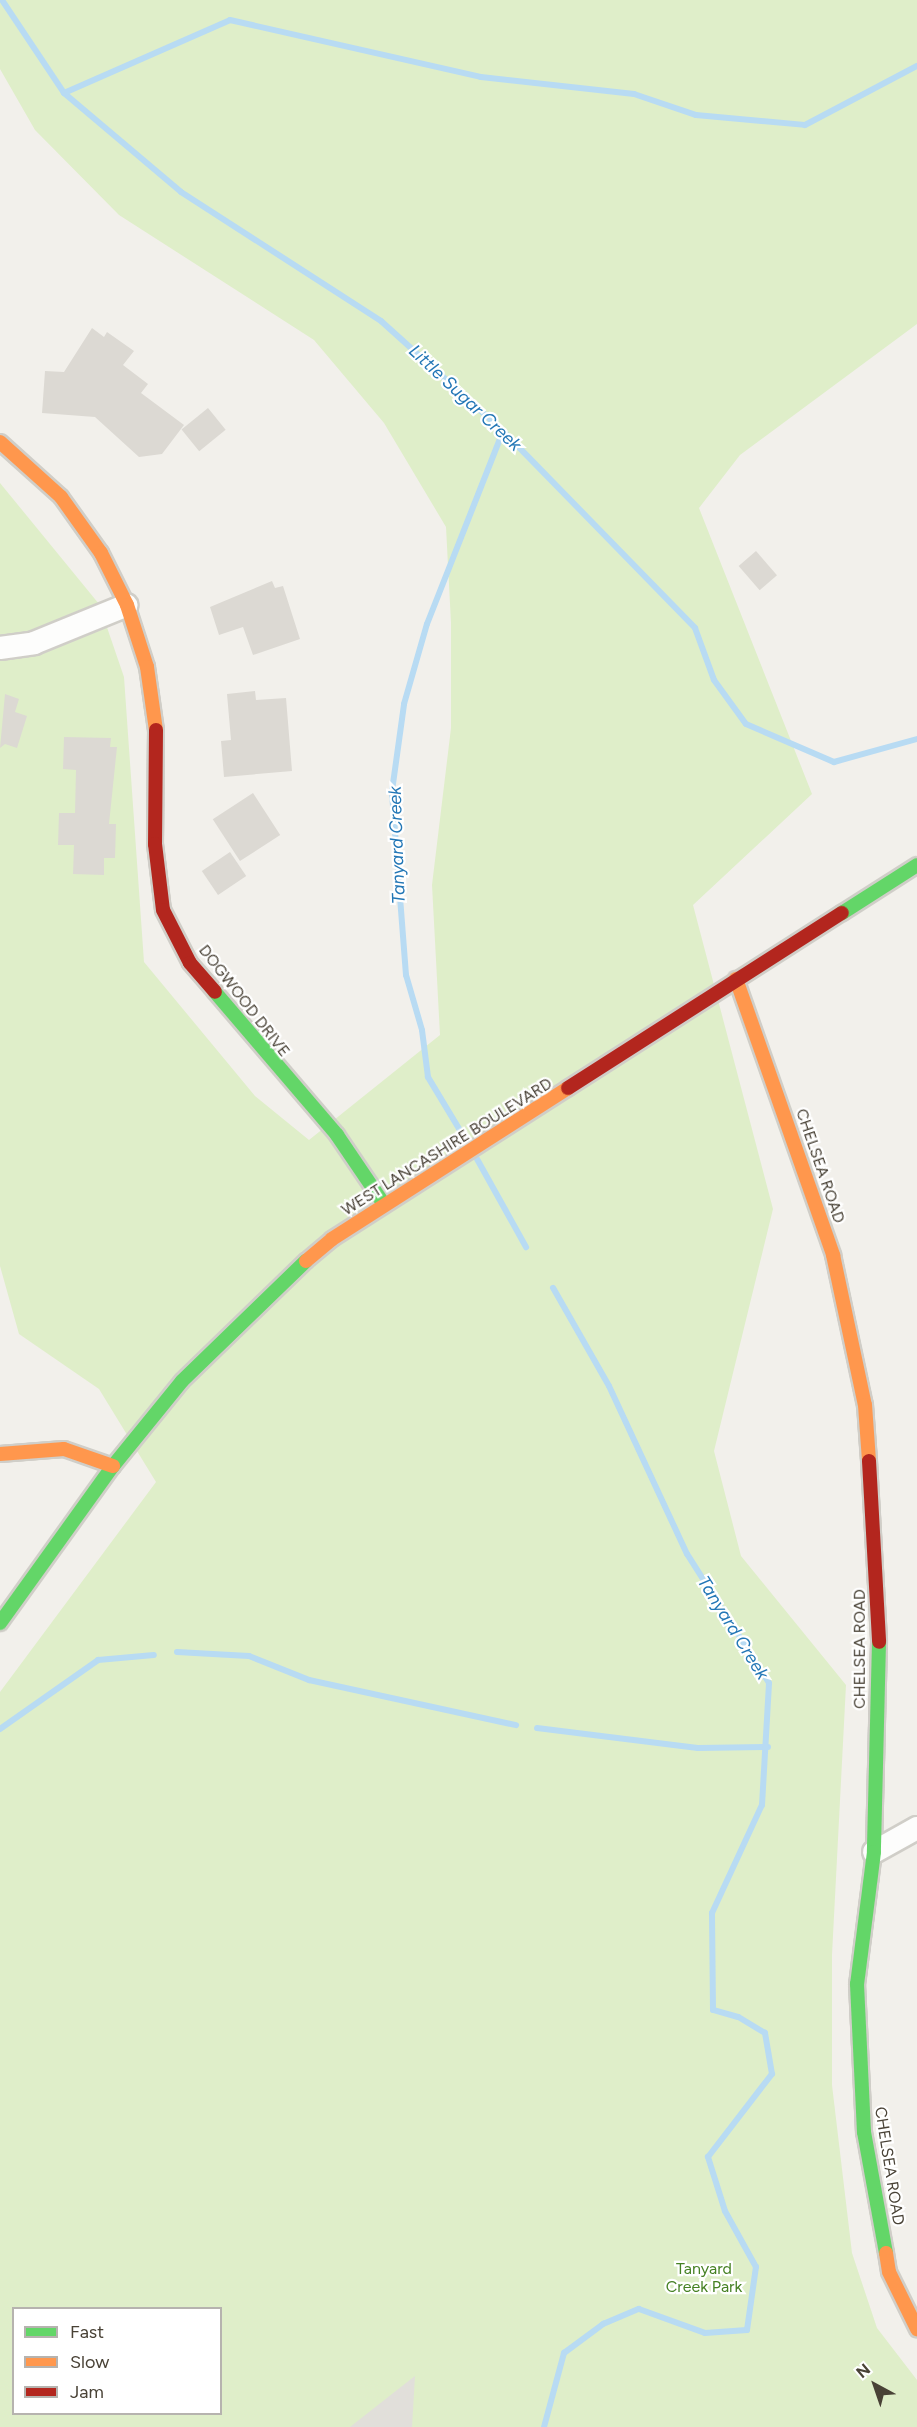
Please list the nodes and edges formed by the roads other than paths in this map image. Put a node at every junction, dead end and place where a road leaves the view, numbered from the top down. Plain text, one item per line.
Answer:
1 (0, 442) edge
2 (127, 605) junction
3 (0, 648) edge
4 (917, 865) edge
5 (736, 979) junction
6 (382, 1203) junction
7 (0, 1454) edge
8 (113, 1466) junction
9 (0, 1623) edge
10 (917, 1828) edge
11 (874, 1852) junction
12 (917, 2328) edge

1 - 2 street, DOGWOOD DRIVE
2 - 3 street
2 - 6 street, DOGWOOD DRIVE
4 - 5 street, WEST LANCASHIRE BOULEVARD
5 - 6 street, WEST LANCASHIRE BOULEVARD
5 - 11 street, CHELSEA ROAD
6 - 8 street, WEST LANCASHIRE BOULEVARD
7 - 8 street
8 - 9 street, WEST LANCASHIRE BOULEVARD
10 - 11 street
11 - 12 street, CHELSEA ROAD

